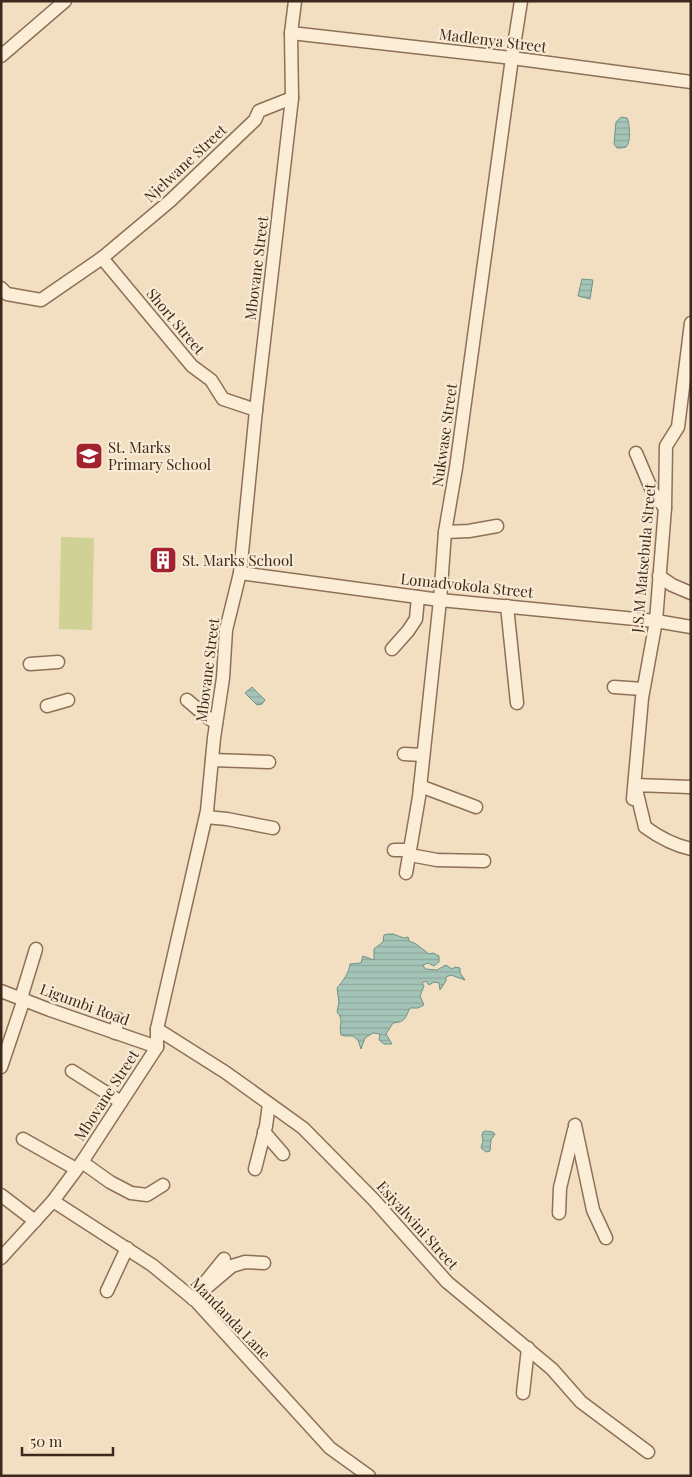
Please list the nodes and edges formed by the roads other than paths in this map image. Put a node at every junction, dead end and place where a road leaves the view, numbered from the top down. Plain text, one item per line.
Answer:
1 (65, 1) edge
2 (295, 1) edge
3 (521, 1) edge
4 (291, 32) junction
5 (1, 56) edge
6 (512, 58) junction
7 (691, 82) edge
8 (292, 98) junction
9 (102, 258) junction
10 (1, 288) edge
11 (691, 322) edge
12 (256, 410) junction
13 (636, 453) dead end
14 (665, 508) junction
15 (497, 526) dead end
16 (445, 532) junction
17 (240, 573) junction
18 (659, 576) junction
19 (691, 593) edge
20 (418, 597) junction
21 (440, 600) junction
22 (507, 606) junction
23 (656, 621) junction
24 (691, 627) edge
25 (392, 649) dead end
26 (58, 662) dead end
27 (30, 664) dead end
28 (614, 687) dead end
29 (643, 689) junction
30 (68, 700) dead end
31 (187, 700) dead end
32 (516, 703) dead end
33 (47, 706) dead end
34 (216, 723) junction
35 (404, 754) dead end
36 (423, 755) junction
37 (212, 760) junction
38 (269, 762) dead end
39 (635, 785) junction
40 (420, 786) junction
41 (690, 787) edge
42 (633, 799) dead end
43 (476, 807) dead end
44 (206, 817) junction
45 (273, 828) dead end
46 (691, 849) edge
47 (394, 850) dead end
48 (410, 853) junction
49 (484, 861) dead end
50 (406, 873) dead end
51 (36, 949) dead end
52 (1, 991) edge
53 (22, 998) junction
54 (118, 1019) dead end
55 (157, 1028) junction
56 (114, 1032) junction
57 (157, 1047) junction
58 (1, 1067) edge
59 (72, 1071) dead end
60 (121, 1102) junction
61 (269, 1104) junction
62 (264, 1132) junction
63 (23, 1138) dead end
64 (283, 1154) dead end
65 (79, 1166) junction
66 (255, 1168) dead end
67 (163, 1184) dead end
68 (1, 1195) edge
69 (53, 1201) junction
70 (559, 1213) dead end
71 (35, 1221) junction
72 (606, 1238) dead end
73 (126, 1248) junction
74 (1, 1258) edge
75 (224, 1259) dead end
76 (264, 1263) dead end
77 (108, 1291) dead end
78 (193, 1299) junction
79 (528, 1348) junction
80 (523, 1392) dead end
81 (648, 1452) dead end
82 (369, 1476) edge

1 - 5 street
2 - 4 street, Mbovane Street
3 - 6 street, Nukwase Street
4 - 6 street, Madlenya Street
4 - 8 street, Mbovane Street
6 - 7 street, Madlenya Street
6 - 16 street, Nukwase Street
8 - 9 street, Njelwane Street
8 - 12 street, Mbovane Street
9 - 10 street, Njelwane Street
9 - 12 street, Short Street
11 - 14 street, J.S.M Matsebula Street
12 - 17 street, Mbovane Street
13 - 14 street
14 - 18 street, J.S.M Matsebula Street
15 - 16 street
16 - 21 street, Nukwase Street
17 - 20 street, Lomadvokola Street
17 - 34 street, Mbovane Street
18 - 19 street
18 - 23 street, J.S.M Matsebula Street
20 - 21 street, Lomadvokola Street
20 - 25 street
21 - 22 street, Lomadvokola Street
21 - 36 street, Nukwase Street
22 - 23 street, Lomadvokola Street
22 - 32 street
23 - 24 street, Lomadvokola Street
23 - 29 street, J.S.M Matsebula Street
26 - 27 street
28 - 29 street
29 - 39 street, J.S.M Matsebula Street
30 - 33 street
31 - 34 street
34 - 37 street, Mbovane Street
35 - 36 street
36 - 40 street, Nukwase Street
37 - 38 street
37 - 44 street, Mbovane Street
39 - 41 street
39 - 42 street, J.S.M Matsebula Street
39 - 46 street
40 - 43 street
40 - 48 street, Nukwase Street
44 - 45 street
44 - 55 street, Mbovane Street
47 - 48 street
48 - 49 street
48 - 50 street, Nukwase Street
51 - 53 street
52 - 53 street, Ligumbi Road
53 - 56 street, Ligumbi Road
53 - 58 street
54 - 56 street
55 - 57 street, Mbovane Street
55 - 61 street, Esiyalwini Street
56 - 57 street, Ligumbi Road
57 - 60 street, Mbovane Street
59 - 60 street
60 - 65 street, Mbovane Street
61 - 62 street
61 - 79 street, Esiyalwini Street
62 - 64 street
62 - 66 street
63 - 65 street
65 - 67 street
65 - 69 street, Mbovane Street
68 - 71 street
69 - 71 street, Mbovane Street
69 - 73 street, Mandanda Lane
70 - 72 street
71 - 74 street, Mbovane Street
73 - 77 street
73 - 78 street, Mandanda Lane
75 - 78 street
76 - 78 street
78 - 82 street, Mandanda Lane
79 - 80 street
79 - 81 street, Esiyalwini Street

